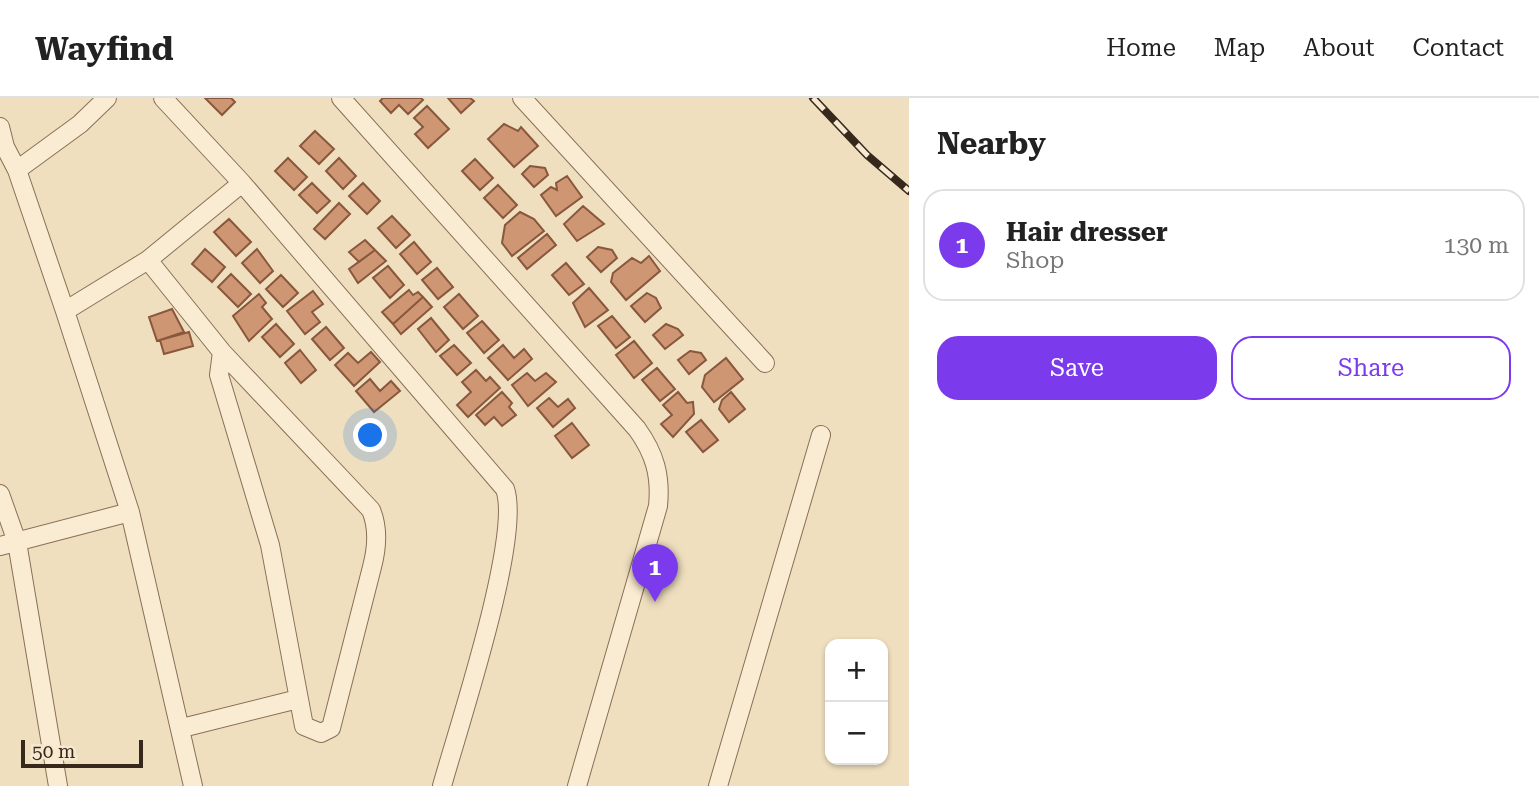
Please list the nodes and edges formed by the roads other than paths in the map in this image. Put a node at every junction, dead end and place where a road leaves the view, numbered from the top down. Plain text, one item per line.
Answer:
1 (107, 98) edge
2 (163, 98) edge
3 (341, 98) edge
4 (522, 98) edge
5 (0, 127) edge
6 (2, 148) edge
7 (17, 170) junction
8 (242, 183) junction
9 (148, 260) junction
10 (65, 312) junction
11 (222, 352) junction
12 (765, 363) dead end
13 (821, 435) dead end
14 (0, 494) edge
15 (130, 512) junction
16 (9, 544) edge
17 (298, 699) junction
18 (182, 728) junction
19 (58, 786) edge
20 (193, 786) edge
21 (442, 786) edge
22 (577, 786) edge
23 (718, 786) edge

1 - 7 street
2 - 8 street
3 - 22 street
4 - 12 street
5 - 6 street
6 - 7 street
7 - 10 street
8 - 9 street
8 - 21 street
9 - 10 street
9 - 11 street
10 - 15 street
11 - 17 street
11 - 17 street
13 - 23 street
14 - 16 street
15 - 16 street
15 - 18 street
16 - 19 street
17 - 18 street
18 - 20 street

